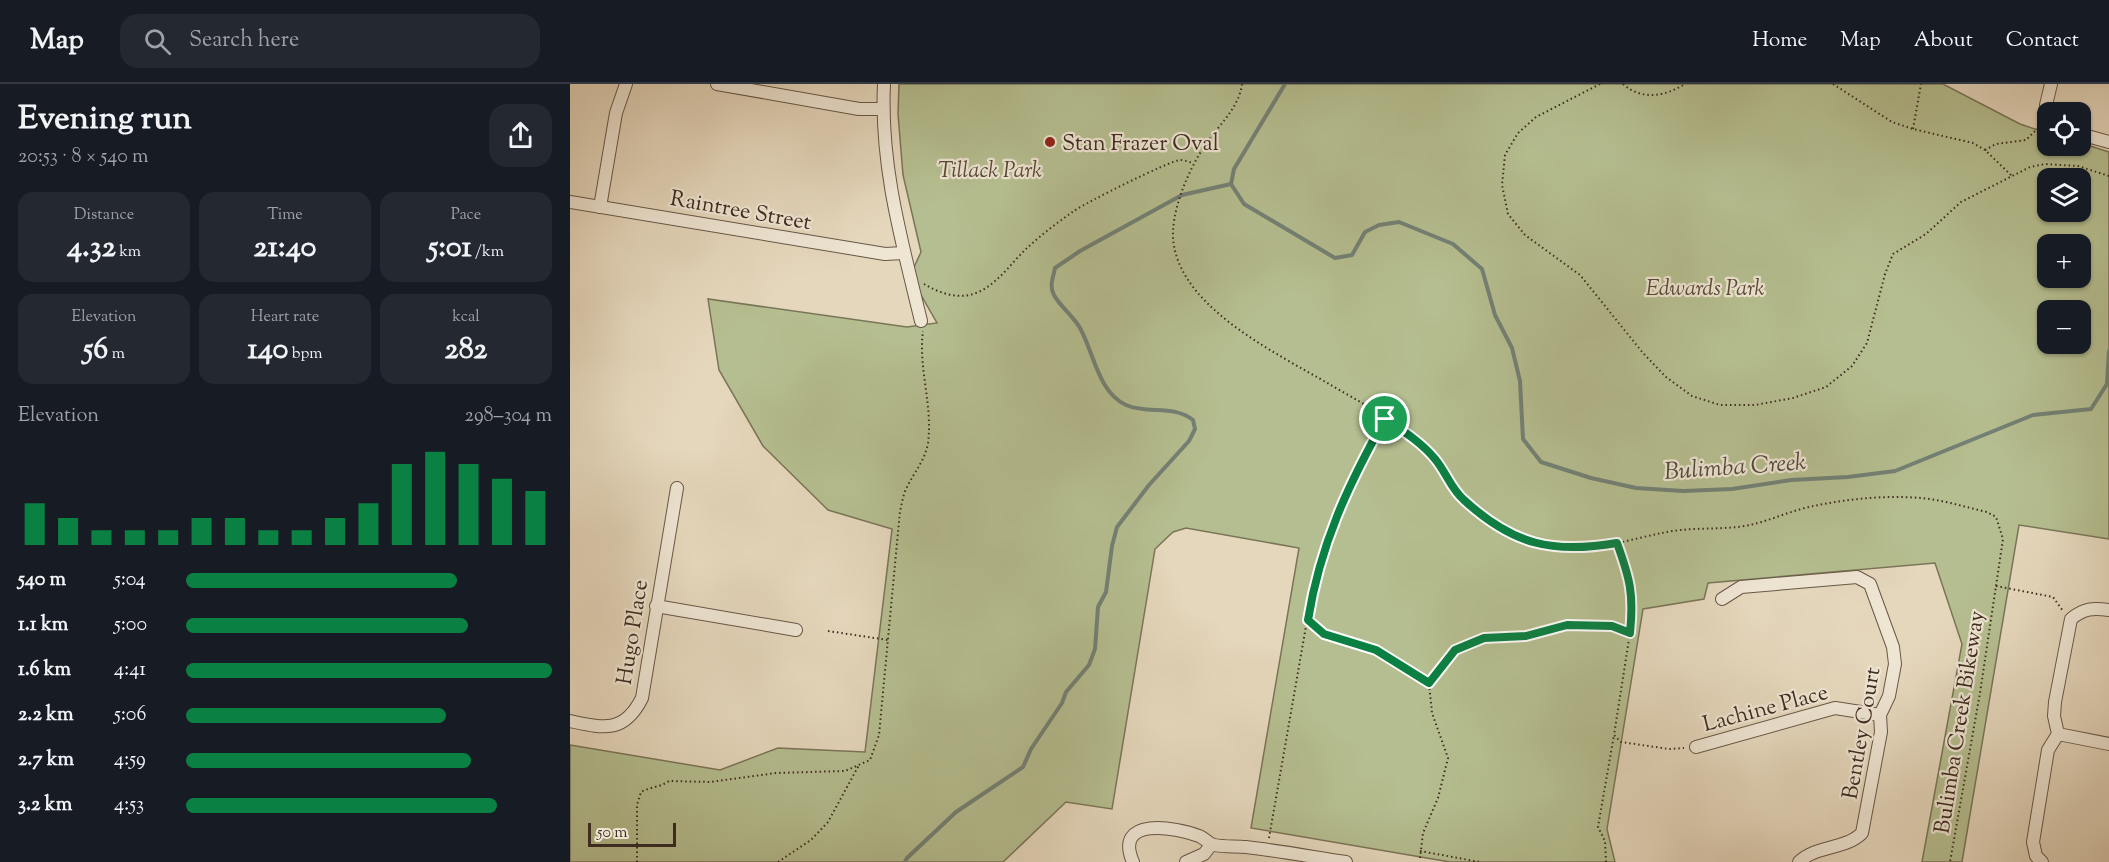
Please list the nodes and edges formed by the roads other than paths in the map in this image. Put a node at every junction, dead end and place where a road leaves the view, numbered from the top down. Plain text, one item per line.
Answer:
1 (626, 84) edge
2 (717, 84) edge
3 (884, 84) edge
4 (2051, 84) edge
5 (2047, 102) edge
6 (883, 109) junction
7 (2091, 137) edge
8 (2109, 142) edge
9 (570, 202) edge
10 (600, 207) junction
11 (904, 253) junction
12 (921, 321) road end
13 (677, 488) dead end
14 (1722, 599) dead end
15 (656, 606) junction
16 (2109, 610) edge
17 (796, 630) dead end
18 (1880, 715) junction
19 (570, 721) edge
20 (2058, 734) junction
21 (2109, 744) edge
22 (1696, 747) road end
23 (1211, 845) junction
24 (1134, 862) edge
25 (1186, 862) edge
26 (1346, 862) edge
27 (1799, 862) edge
28 (2042, 862) edge

1 - 10 street
2 - 6 street
3 - 6 street
4 - 5 street
6 - 11 street
7 - 8 street
9 - 10 street, Raintree Street
10 - 11 street, Raintree Street
11 - 12 street
13 - 15 street, Hugo Place
14 - 18 street, Bentley Court
15 - 17 street
15 - 19 street, Hugo Place
16 - 20 street
18 - 22 street, Lachine Place
18 - 27 street, Bentley Court
20 - 21 street
20 - 28 street
23 - 24 street
23 - 25 street
23 - 26 street

